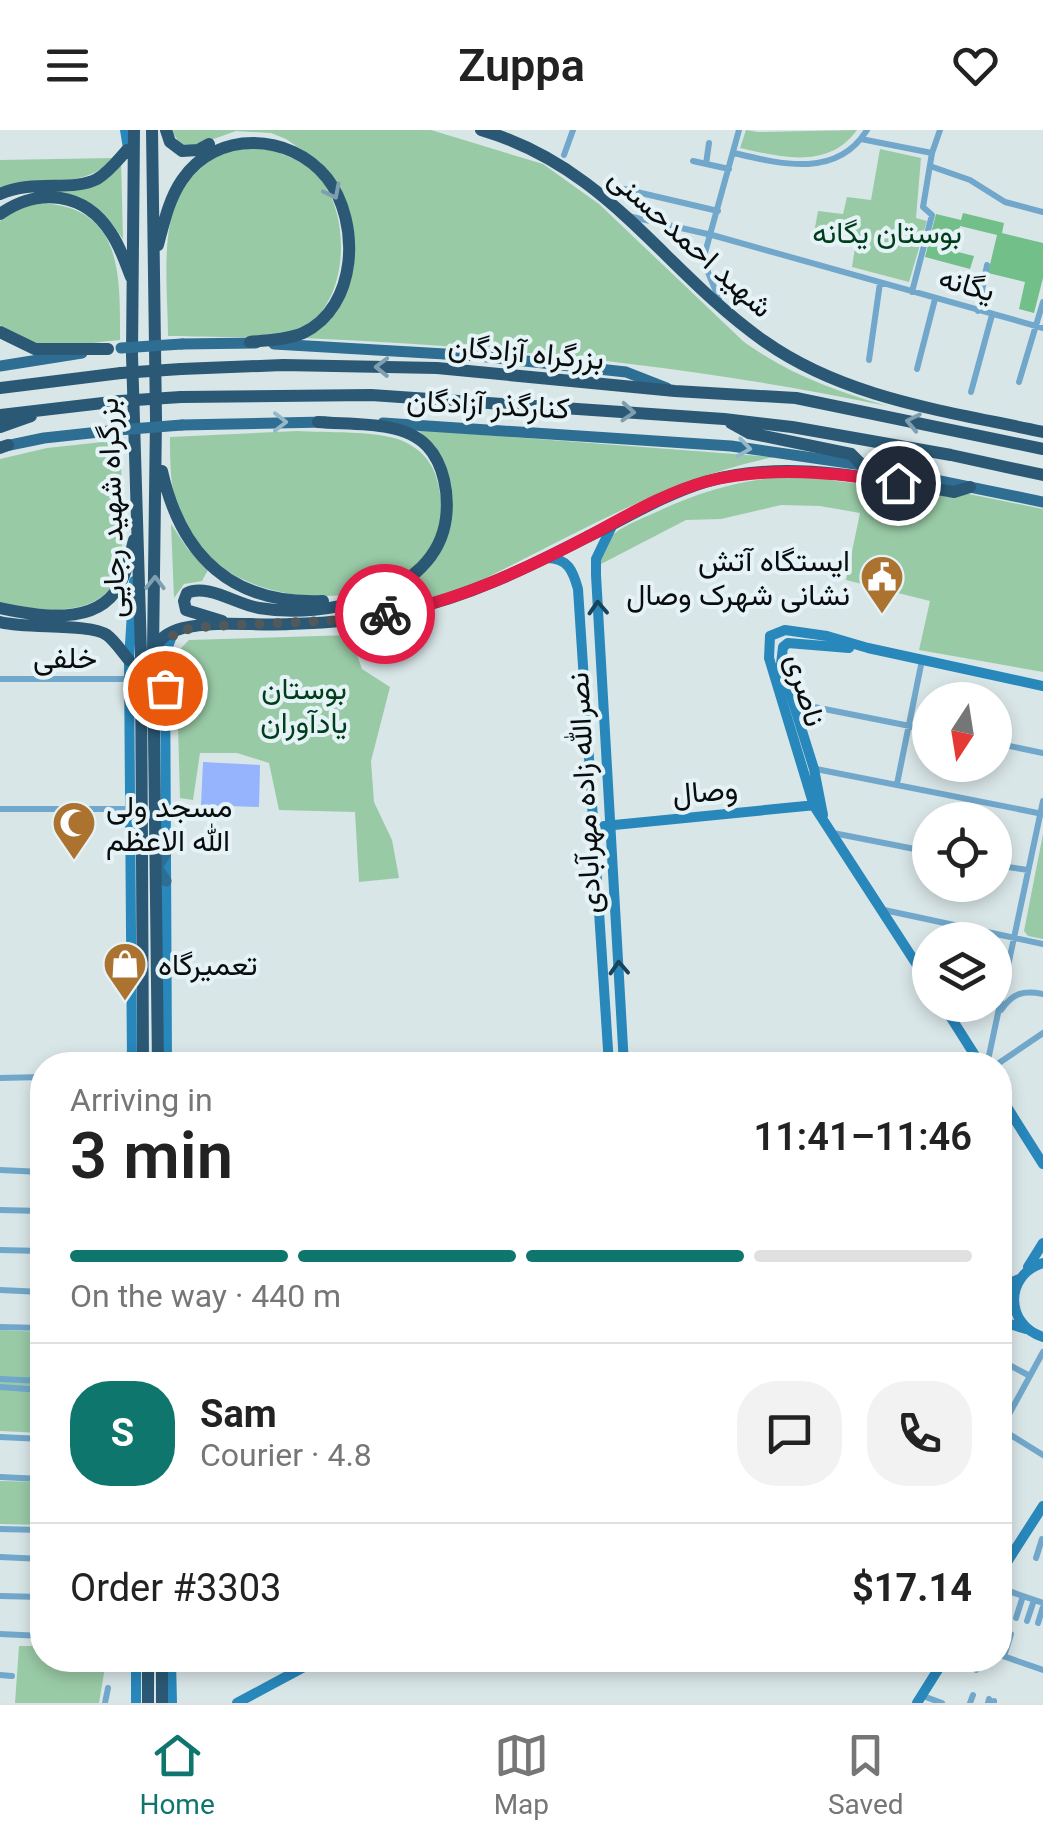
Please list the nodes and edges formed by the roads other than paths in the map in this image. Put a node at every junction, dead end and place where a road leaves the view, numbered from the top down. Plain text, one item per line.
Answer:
1 (125, 130) edge
2 (134, 130) edge
3 (152, 130) edge
4 (166, 130) edge
5 (482, 130) edge
6 (573, 130) edge
7 (740, 130) edge
8 (867, 130) edge
9 (940, 130) edge
10 (860, 139) junction
11 (709, 143) dead end
12 (290, 149) junction
13 (734, 153) junction
14 (932, 153) junction
15 (564, 155) dead end
16 (130, 157) junction
17 (693, 161) dead end
18 (706, 164) junction
19 (930, 166) junction
20 (729, 169) junction
21 (624, 189) dead end
22 (0, 194) edge
23 (718, 211) junction
24 (1043, 212) edge
25 (0, 214) edge
26 (627, 216) junction
27 (712, 234) junction
28 (154, 262) junction
29 (986, 265) dead end
30 (133, 283) junction
31 (880, 283) junction
32 (912, 292) junction
33 (936, 298) junction
34 (1043, 302) edge
35 (978, 311) junction
36 (728, 313) junction
37 (992, 315) junction
38 (1041, 329) edge
39 (0, 332) edge
40 (250, 342) junction
41 (115, 349) junction
42 (869, 360) dead end
43 (0, 366) edge
44 (917, 369) dead end
45 (1019, 382) dead end
46 (0, 388) edge
47 (675, 391) junction
48 (970, 392) dead end
49 (59, 407) junction
50 (0, 415) edge
51 (724, 419) junction
52 (318, 422) junction
53 (0, 427) edge
54 (1043, 432) edge
55 (3, 447) edge
56 (156, 448) junction
57 (1043, 448) edge
58 (862, 465) junction
59 (1043, 475) edge
60 (970, 487) junction
61 (1043, 502) edge
62 (614, 523) junction
63 (137, 528) junction
64 (541, 558) junction
65 (366, 598) junction
66 (0, 608) edge
67 (0, 622) edge
68 (234, 624) junction
69 (175, 631) junction
70 (868, 648) junction
71 (153, 652) junction
72 (129, 660) junction
73 (922, 660) junction
74 (0, 679) edge
75 (129, 679) junction
76 (1043, 686) edge
77 (794, 703) junction
78 (909, 725) junction
79 (912, 726) edge
80 (1012, 747) edge
81 (1043, 753) edge
82 (814, 769) junction
83 (897, 784) junction
84 (1043, 801) edge
85 (0, 809) edge
86 (136, 809) junction
87 (820, 809) junction
88 (1042, 813) edge
89 (610, 825) junction
90 (593, 827) junction
91 (833, 832) junction
92 (912, 848) edge
93 (166, 853) junction
94 (1012, 867) edge
95 (157, 868) junction
96 (1028, 870) junction
97 (166, 881) junction
98 (882, 910) junction
99 (1014, 938) junction
100 (1043, 944) edge
101 (1012, 948) edge
102 (912, 957) edge
103 (1043, 994) edge
104 (1012, 998) edge
105 (955, 1022) edge
106 (996, 1022) edge
107 (1043, 1032) edge
108 (132, 1052) edge
109 (143, 1052) edge
110 (158, 1052) edge
111 (168, 1052) edge
112 (608, 1052) edge
113 (623, 1052) edge
114 (975, 1052) edge
115 (988, 1052) edge
116 (1012, 1054) edge
117 (0, 1078) edge
118 (30, 1078) edge
119 (1012, 1115) edge
120 (1024, 1134) junction
121 (1043, 1153) edge
122 (1043, 1164) edge
123 (0, 1170) edge
124 (30, 1171) edge
125 (0, 1210) edge
126 (30, 1211) edge
127 (1043, 1231) edge
128 (1043, 1243) edge
129 (0, 1250) edge
130 (30, 1251) edge
131 (1039, 1260) edge
132 (1022, 1276) junction
133 (1012, 1281) edge
134 (0, 1290) edge
135 (30, 1291) edge
136 (1012, 1325) edge
137 (0, 1328) edge
138 (30, 1328) edge
139 (1026, 1329) junction
140 (1041, 1338) edge
141 (1043, 1352) edge
142 (1012, 1366) edge
143 (1030, 1376) junction
144 (0, 1379) edge
145 (30, 1381) edge
146 (0, 1388) edge
147 (30, 1389) edge
148 (1012, 1409) edge
149 (1012, 1436) edge
150 (0, 1437) edge
151 (30, 1438) edge
152 (1043, 1454) edge
153 (0, 1477) edge
154 (30, 1478) edge
155 (1043, 1506) edge
156 (0, 1529) edge
157 (30, 1530) edge
158 (1026, 1534) junction
159 (1043, 1539) edge
160 (0, 1556) edge
161 (1012, 1556) edge
162 (30, 1557) edge
163 (1036, 1558) dead end
164 (1012, 1592) edge
165 (0, 1596) edge
166 (1023, 1596) junction
167 (30, 1597) edge
168 (1034, 1600) junction
169 (1043, 1606) edge
170 (1016, 1618) dead end
171 (1027, 1621) dead end
172 (1038, 1623) dead end
173 (0, 1634) edge
174 (30, 1635) edge
175 (1012, 1659) edge
176 (1043, 1670) edge
177 (136, 1672) edge
178 (148, 1672) edge
179 (162, 1672) edge
180 (172, 1672) edge
181 (294, 1672) edge
182 (936, 1672) edge
183 (0, 1675) edge
184 (12, 1676) dead end
185 (108, 1688) dead end
186 (919, 1699) edge
187 (105, 1703) edge
188 (136, 1703) edge
189 (148, 1703) edge
190 (162, 1703) edge
191 (172, 1703) edge
192 (237, 1703) edge
193 (942, 1703) edge

1 - 16 street
2 - 16 highway, بزرگراه شهید رجایی
3 - 28 highway, بزرگراه شهید رجایی
4 - 12 highway
5 - 26 highway, شهید احمدحسنی
6 - 15 street
7 - 13 street
8 - 10 street
9 - 14 street
10 - 13 street
10 - 14 street
11 - 18 street
12 - 28 highway
12 -> 40 highway
13 - 20 street
14 - 19 street
16 - 22 highway
16 - 30 highway, بزرگراه شهید رجایی
17 - 18 street
18 - 20 street
19 - 24 street
19 - 32 street
20 - 23 street
21 - 23 street
23 - 27 street
25 - 30 highway
26 - 27 street, یگانه
26 - 36 highway, شهید احمدحسنی
27 - 31 street, یگانه
27 - 36 street
28 - 56 highway, بزرگراه شهید رجایی
29 - 35 street
30 - 63 highway, بزرگراه شهید رجایی
31 - 32 street, یگانه
31 - 42 street
32 - 33 street, یگانه
33 - 35 street, یگانه
33 - 44 street
34 - 38 street
35 - 37 street, یگانه
36 - 54 highway, شهید احمدحسنی
37 - 38 street, یگانه
37 - 48 street
38 - 45 street
39 - 41 highway
40 - 41 main road, کنارگذر آزادگان, bridge
40 - 47 main road, کنارگذر آزادگان
41 - 43 main road
47 -> 46 highway, بزرگراه آزادگان, bridge
57 -> 47 highway, بزرگراه آزادگان
49 - 50 highway, بزرگراه آزادگان
49 -> 51 highway, بزرگراه آزادگان, bridge
49 - 53 highway
51 - 58 highway
51 - 59 highway, بزرگراه آزادگان
55 -> 52 main road, کنارگذر آزادگان, bridge
52 -> 58 main road, کنارگذر آزادگان
52 - 65 highway
56 - 65 highway
71 -> 56 highway, بزرگراه شهید رجایی
58 - 60 main road, کنارگذر آزادگان
60 - 61 main road, کنارگذر آزادگان
60 - 62 highway, کنارگذر آزادگان
62 - 64 highway, کنارگذر آزادگان
89 -> 62 street, نصرالله زاده مهرآبادی
63 - 66 highway
63 - 72 street
63 - 86 highway, بزرگراه شهید رجایی
64 - 68 highway, کنارگذر آزادگان
64 - 90 street, نصرالله زاده مهرآبادی
65 - 68 highway
67 - 72 highway
68 - 69 highway, کنارگذر آزادگان
69 - 71 highway
69 - 93 street
70 - 73 street
70 - 77 street, ناصری
70 - 87 street, ناصری
71 - 95 highway, بزرگراه شهید رجایی
72 - 75 street
73 - 76 street
73 - 78 street
74 - 75 street, خلفی
75 - 86 street
77 - 78 street
77 - 82 street, ناصری
78 - 79 street
78 - 83 street
80 - 81 street
82 - 83 street
82 - 87 street, ناصری
83 - 88 street
84 - 88 street
85 - 86 street
86 - 108 street
86 - 109 highway, بزرگراه شهید رجایی
87 - 89 street, وصال
87 - 91 street, ناصری
88 - 96 street
89 - 90 street, وصال
113 -> 89 street, نصرالله زاده مهرآبادی
90 - 112 street, نصرالله زاده مهرآبادی
91 - 92 street
91 - 98 street, ناصری
93 - 95 main road
93 - 97 street
94 - 96 street
95 - 97 main road
95 - 110 highway, بزرگراه شهید رجایی
96 - 99 street
97 - 111 street
98 - 99 street
98 - 102 street, ناصری
99 - 100 street
99 - 101 street
103 - 104 street
105 - 114 street
106 - 115 street
107 - 116 street
117 - 118 street
119 - 120 street
120 - 121 street
120 - 122 street
123 - 124 street
125 - 126 street
127 - 131 street
128 - 131 street
129 - 130 street
131 - 132 street
132 - 133 street
132 - 139 street
134 - 135 street
136 - 139 street
137 - 138 street
139 - 140 street
141 - 143 street
142 - 143 street
143 - 148 street
144 - 145 street
146 - 147 street
149 - 152 street
150 - 151 street
153 - 154 street
155 - 158 street
156 - 157 street
158 - 159 street
158 - 161 street
159 - 163 street
160 - 162 street
164 - 166 street
165 - 167 street
166 - 168 street
166 - 170 street
168 - 169 street
168 - 171 street
169 - 172 street
173 - 174 street
175 - 176 street
177 - 188 street
178 - 189 highway
179 - 190 highway
180 - 191 street
181 - 192 street
182 - 186 street
183 - 184 street
185 - 187 street
186 - 193 street

